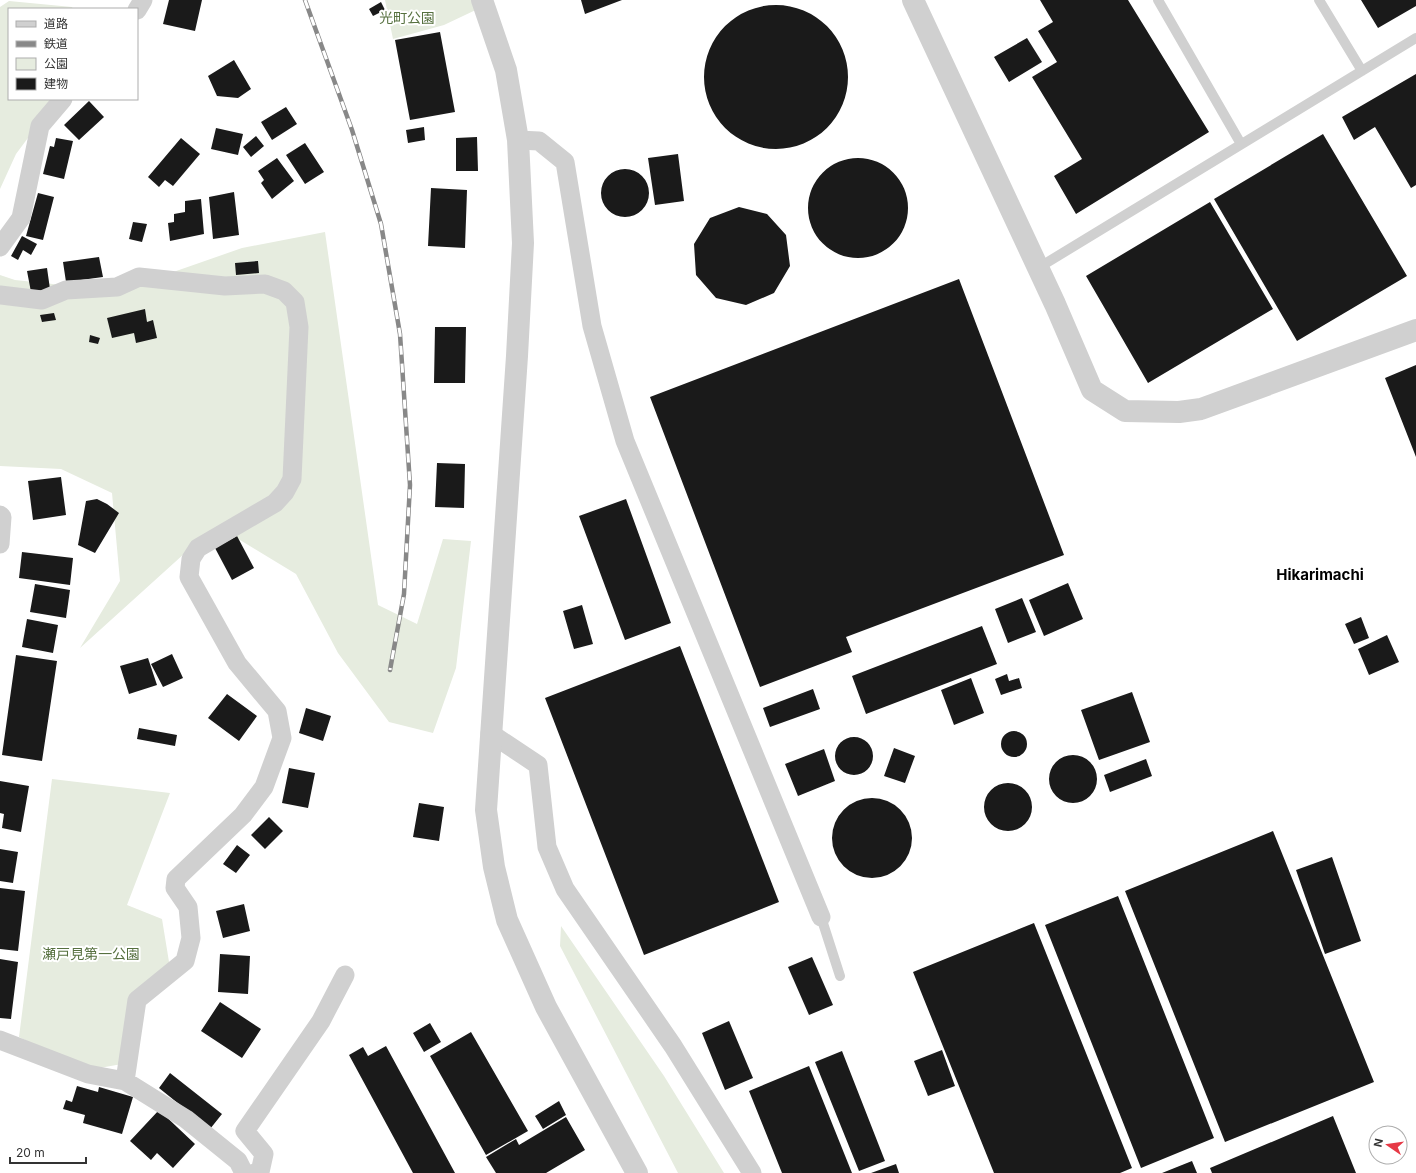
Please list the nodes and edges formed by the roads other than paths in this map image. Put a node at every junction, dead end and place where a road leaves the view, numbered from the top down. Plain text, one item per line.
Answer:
1 (482, 0) edge
2 (913, 0) edge
3 (1158, 0) edge
4 (1319, 0) edge
5 (1416, 38) edge
6 (1362, 71) junction
7 (62, 100) edge
8 (518, 140) junction
9 (1241, 144) junction
10 (0, 247) edge
11 (1038, 268) junction
12 (0, 295) edge
13 (1416, 330) edge
14 (0, 515) edge
15 (0, 544) edge
16 (490, 733) junction
17 (821, 917) joint
18 (344, 975) dead end
19 (840, 976) dead end
20 (0, 1040) edge
21 (125, 1081) junction
22 (244, 1173) edge
23 (254, 1173) edge
24 (637, 1173) edge
25 (752, 1173) edge

1 - 8 street
2 - 11 street
3 - 9 lane
4 - 6 lane
5 - 6 lane
6 - 9 lane
7 - 10 street
8 - 16 street
8 - 17 street
9 - 11 lane
11 - 13 street
12 - 21 street
14 - 15 street
16 - 24 street
16 - 25 street
17 - 19 lane
18 - 23 street
20 - 21 street
21 - 22 street

